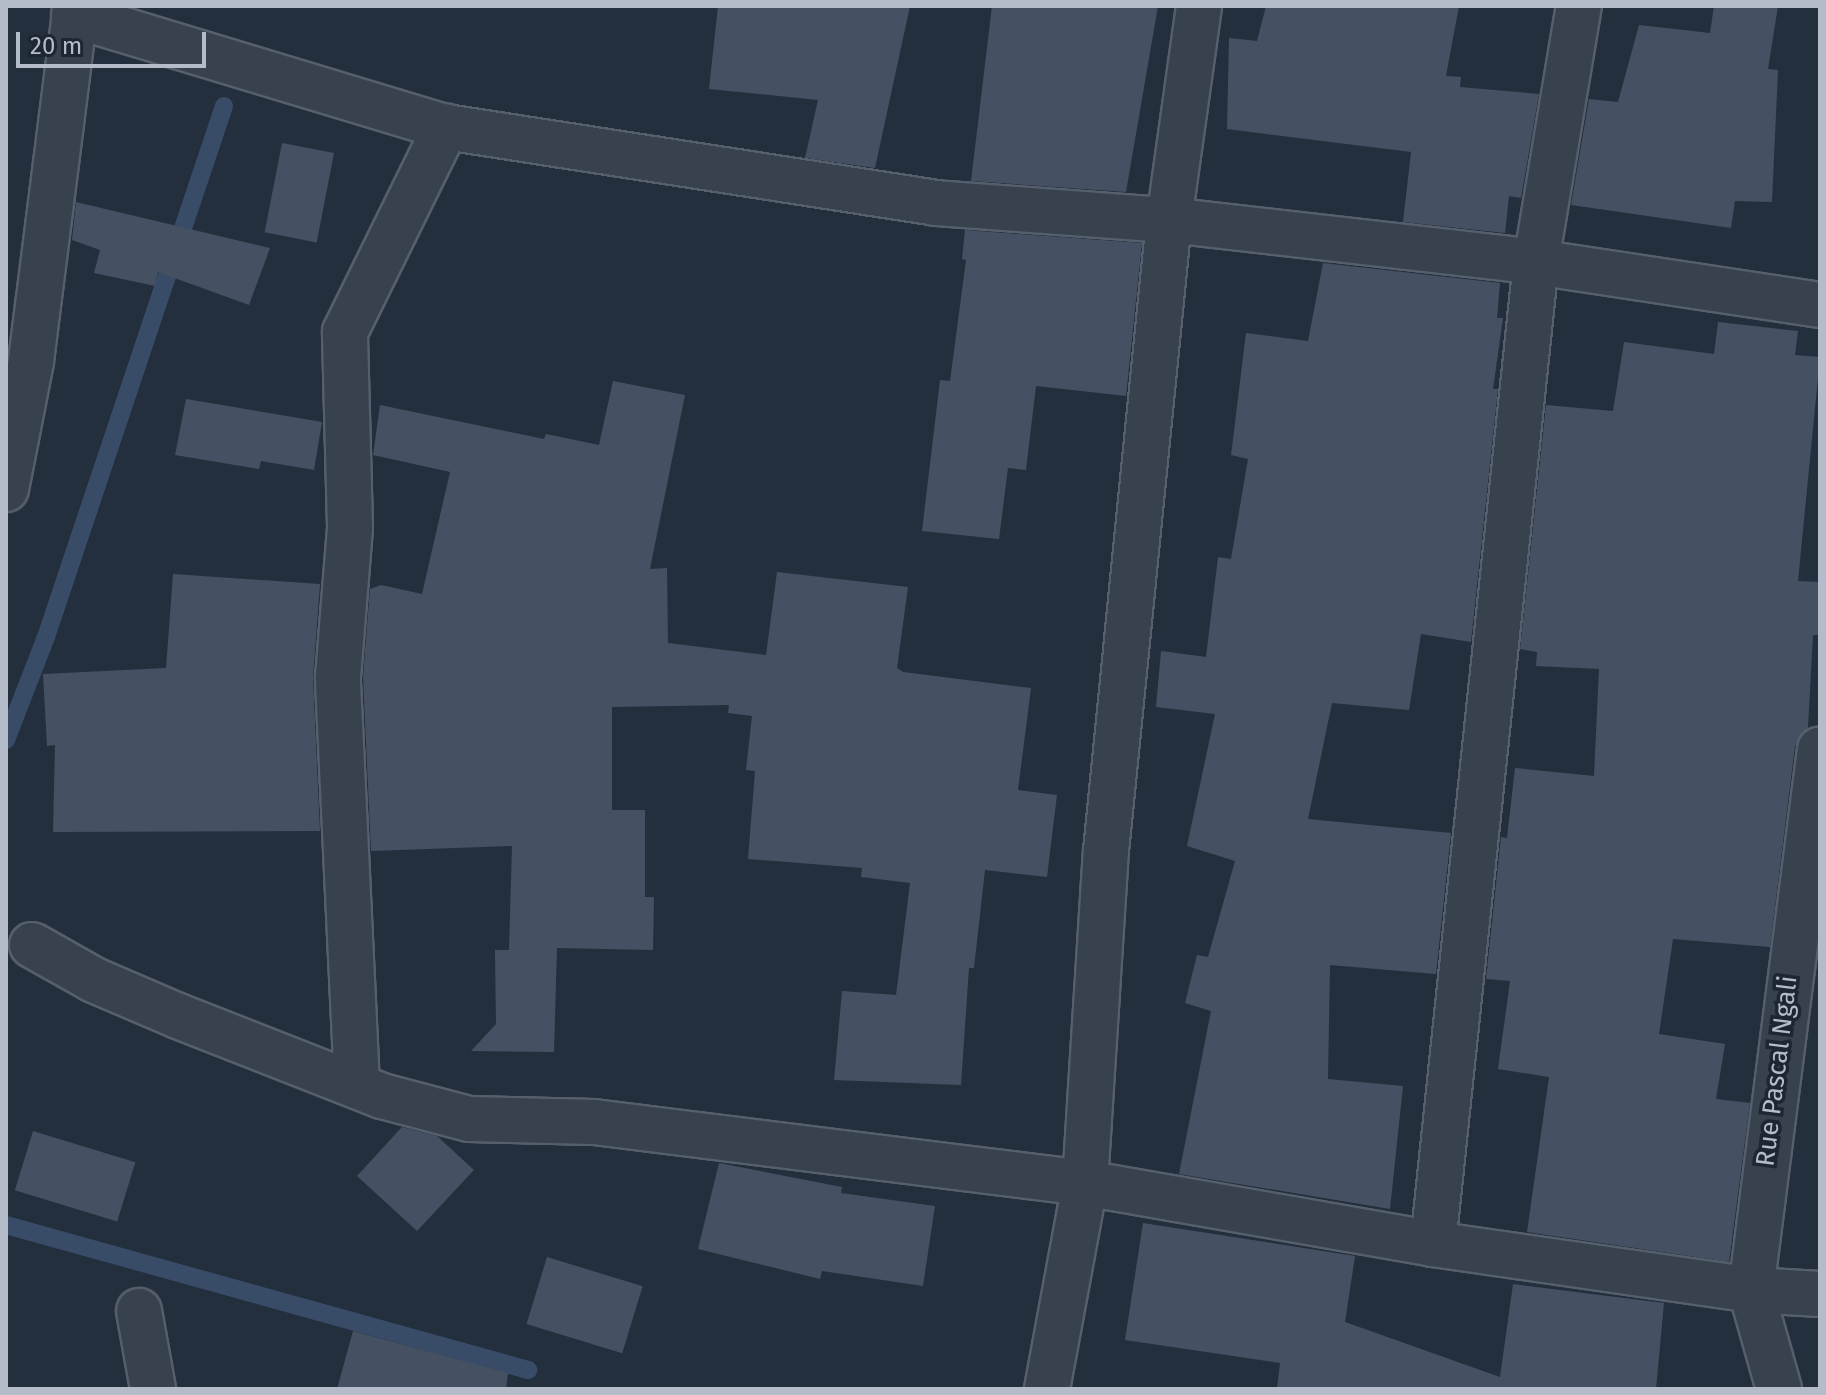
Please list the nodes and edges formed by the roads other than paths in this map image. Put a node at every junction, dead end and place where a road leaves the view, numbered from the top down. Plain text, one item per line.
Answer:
1 (1199, 6) edge
2 (1579, 6) edge
3 (75, 10) edge
4 (446, 127) junction
5 (1169, 220) junction
6 (1536, 262) junction
7 (1820, 305) edge
8 (6, 489) edge
9 (1820, 749) edge
10 (32, 945) dead end
11 (357, 1085) junction
12 (1085, 1183) junction
13 (1433, 1244) junction
14 (1751, 1290) junction
15 (1820, 1294) edge
16 (139, 1311) dead end
17 (153, 1389) edge
18 (1047, 1389) edge
19 (1779, 1389) edge

1 - 5 street
2 - 6 street
3 - 4 street
3 - 8 street
4 - 5 street
4 - 11 street
5 - 6 street
5 - 12 street
6 - 7 street
6 - 13 street
9 - 14 street, Rue Pascal Ngali
10 - 11 street
11 - 12 street
12 - 13 street
12 - 18 street
13 - 14 street
14 - 15 street
14 - 19 street, Rue Pascal Ngali
16 - 17 street

